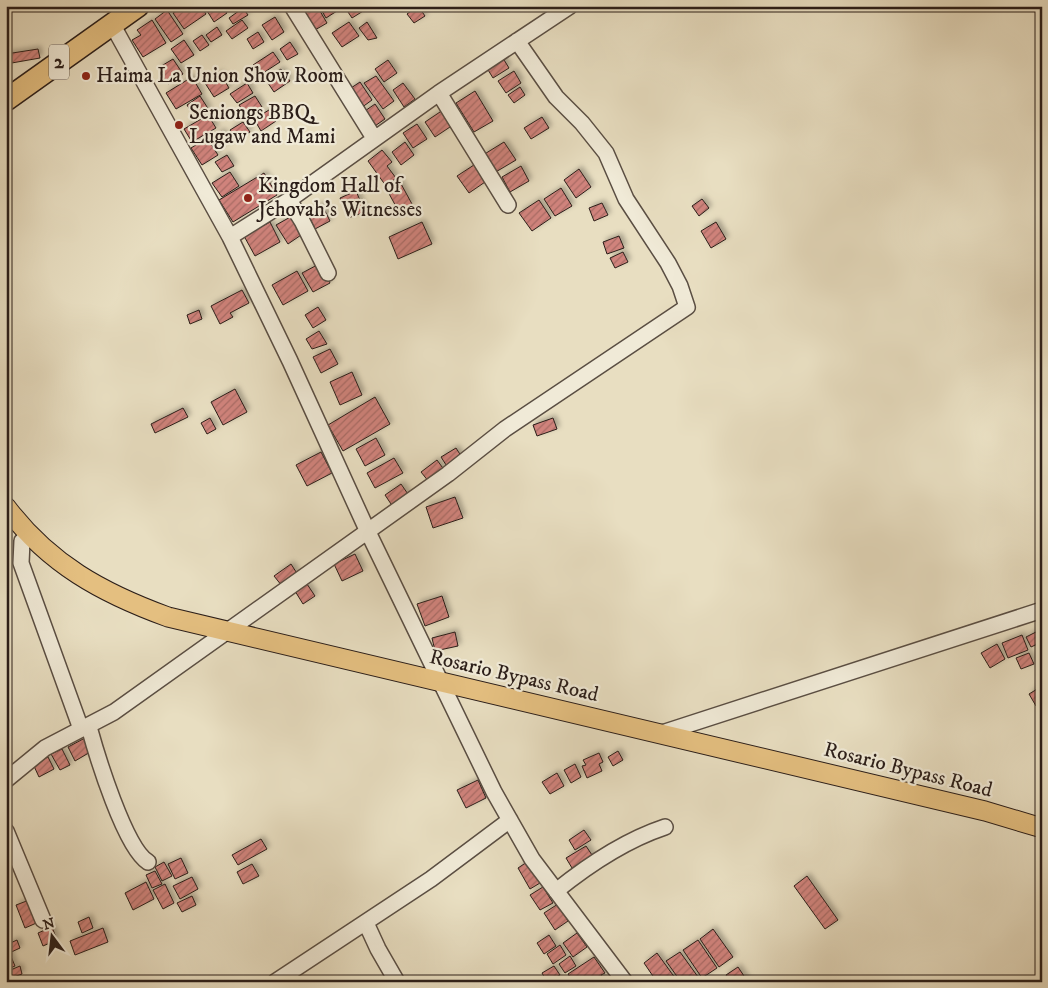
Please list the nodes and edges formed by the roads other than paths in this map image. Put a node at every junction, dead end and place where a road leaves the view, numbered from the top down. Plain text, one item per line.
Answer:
1 (138, 6) edge
2 (292, 6) edge
3 (570, 6) edge
4 (112, 24) junction
5 (517, 41) junction
6 (439, 92) junction
7 (6, 100) edge
8 (374, 138) junction
9 (289, 200) junction
10 (508, 205) dead end
11 (230, 237) junction
12 (328, 273) dead end
13 (6, 506) edge
14 (6, 526) edge
15 (368, 532) junction
16 (22, 541) junction
17 (1042, 610) edge
18 (221, 636) junction
19 (442, 687) junction
20 (85, 728) junction
21 (660, 734) junction
22 (6, 780) edge
23 (510, 820) junction
24 (665, 827) dead end
25 (1042, 828) edge
26 (6, 831) edge
27 (1042, 840) edge
28 (148, 862) dead end
29 (556, 891) junction
30 (44, 920) dead end
31 (366, 923) junction
32 (275, 982) edge
33 (396, 982) edge
34 (625, 982) edge

1 - 4 highway, 2
2 - 8 street
3 - 5 street
4 - 7 highway, 2
4 - 11 street
5 - 6 street
5 - 15 street
6 - 8 street
6 - 10 street
8 - 9 street
9 - 11 street
9 - 12 street
11 - 15 street
13 - 18 main road, Rosario Bypass Road
14 - 16 main road, Rosario Bypass Road
15 - 18 street
15 - 19 street
16 - 18 main road, Rosario Bypass Road
16 - 20 street
17 - 21 street
18 - 19 main road, Rosario Bypass Road
18 - 20 street
19 - 21 main road, Rosario Bypass Road
19 - 23 street
19 - 27 main road, Rosario Bypass Road
20 - 22 street
20 - 28 street
21 - 25 main road, Rosario Bypass Road
23 - 29 street
23 - 31 street
24 - 29 street
26 - 30 street
29 - 34 street
31 - 32 street
31 - 33 street

